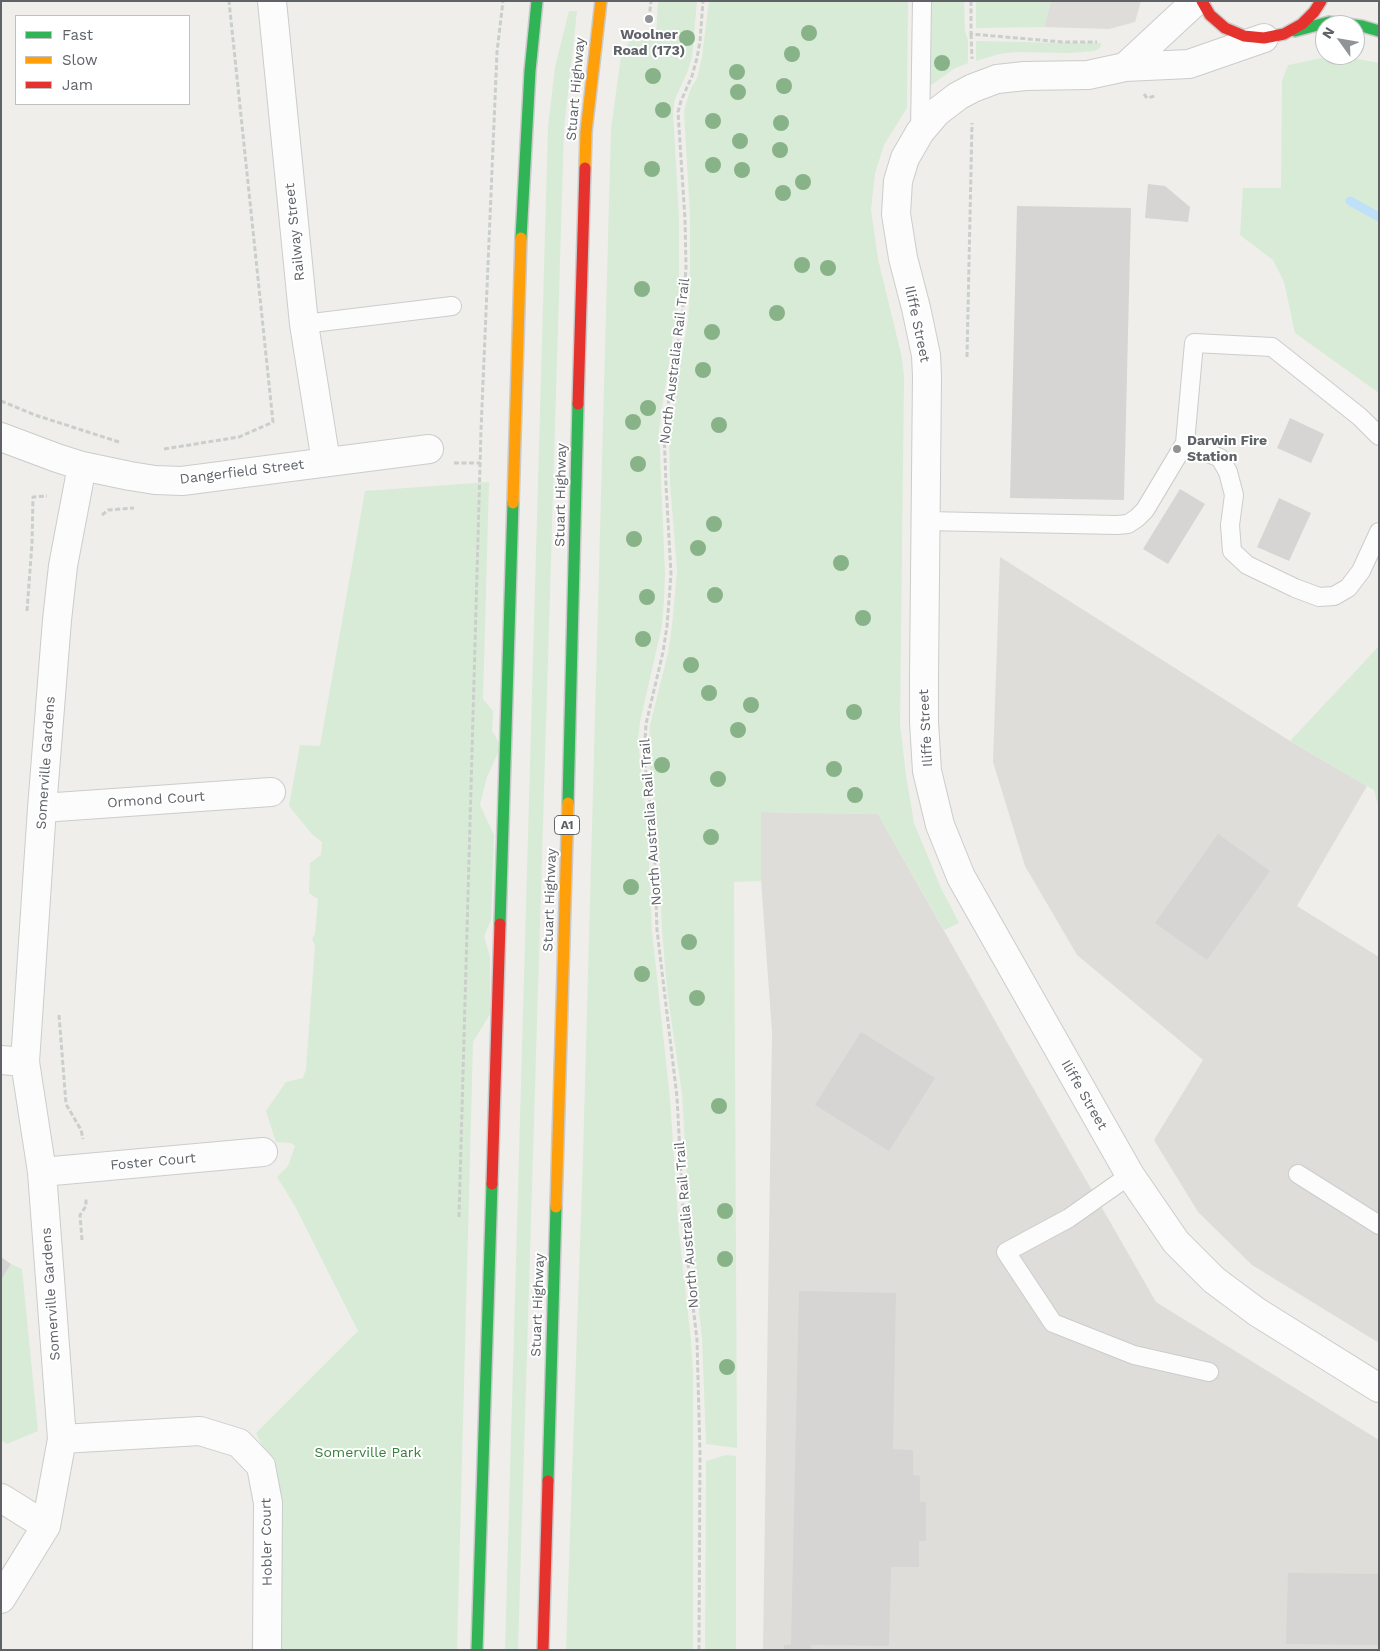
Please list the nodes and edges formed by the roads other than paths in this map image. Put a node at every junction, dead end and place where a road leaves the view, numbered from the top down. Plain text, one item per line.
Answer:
1 (272, 1) edge
2 (537, 1) edge
3 (600, 1) edge
4 (922, 1) edge
5 (1196, 1) edge
6 (1202, 1) edge
7 (1321, 1) edge
8 (1379, 32) edge
9 (1274, 36) junction
10 (1125, 67) junction
11 (920, 132) junction
12 (452, 306) dead end
13 (304, 324) junction
14 (1379, 436) edge
15 (1, 437) edge
16 (1185, 443) junction
17 (429, 448) dead end
18 (326, 462) junction
19 (82, 466) junction
20 (926, 521) junction
21 (1379, 532) edge
22 (271, 792) dead end
23 (42, 808) junction
24 (13, 1060) edge
25 (263, 1152) dead end
26 (42, 1172) junction
27 (1298, 1174) dead end
28 (1130, 1175) junction
29 (1379, 1225) edge
30 (1209, 1372) dead end
31 (1379, 1388) edge
32 (62, 1439) junction
33 (1, 1498) edge
34 (46, 1526) junction
35 (1, 1599) edge
36 (267, 1650) edge
37 (478, 1650) edge
38 (543, 1650) edge

1 - 13 street, Railway Street
2 - 37 main road
3 - 38 main road, Stuart Highway / A1
4 - 11 lane
5 - 10 street
6 - 9 main road
7 - 9 main road
8 - 9 main road
9 - 10 street, Iliffe Street
10 - 11 street, Iliffe Street
11 - 20 street, Iliffe Street
12 - 13 lane
13 - 18 street, Railway Street
14 - 16 lane
15 - 19 street, Dangerfield Street
16 - 20 lane
16 - 21 lane
17 - 18 street, Dangerfield Street
18 - 19 street, Dangerfield Street
19 - 23 street, Somerville Gardens
20 - 28 street, Iliffe Street
22 - 23 street, Ormond Court
23 - 24 street, Somerville Gardens
24 - 26 street, Somerville Gardens
25 - 26 street, Foster Court
26 - 32 street, Somerville Gardens
27 - 29 lane
28 - 30 lane
28 - 31 street, Iliffe Street
32 - 34 street, Somerville Gardens
32 - 36 street, Hobler Court
33 - 34 street
34 - 35 street, Somerville Gardens

